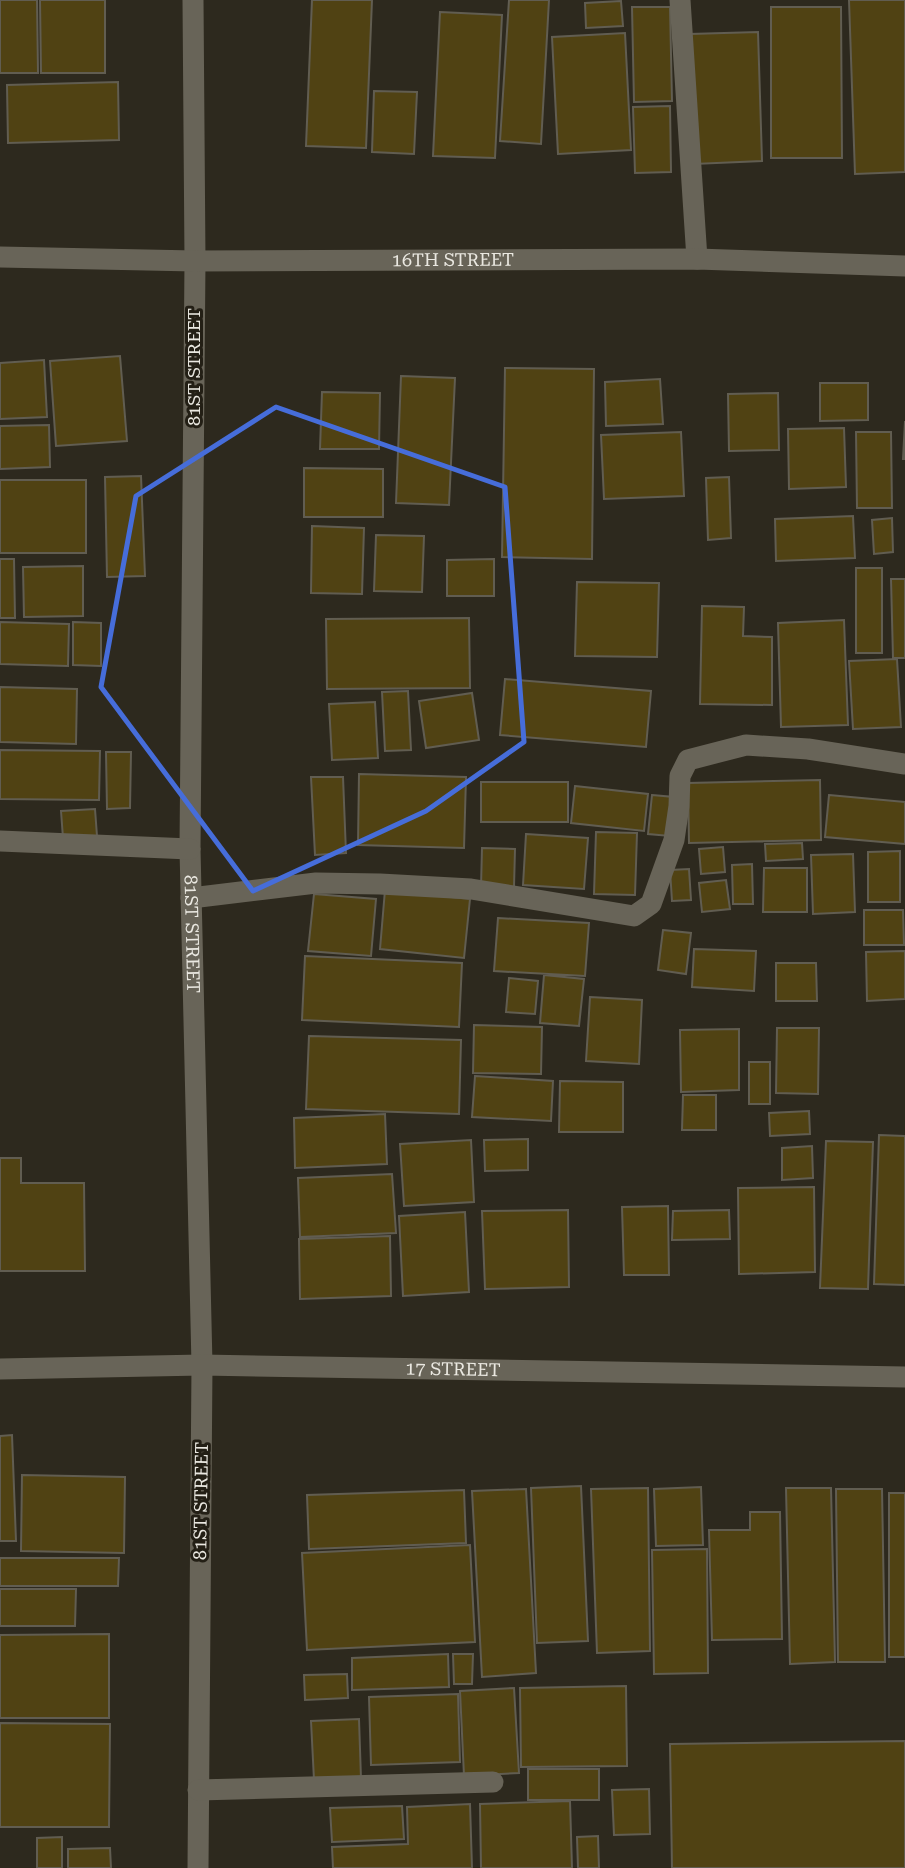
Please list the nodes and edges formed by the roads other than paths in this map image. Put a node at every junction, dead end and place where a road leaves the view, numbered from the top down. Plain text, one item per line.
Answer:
1 (193, 0) edge
2 (680, 0) edge
3 (0, 257) edge
4 (697, 259) junction
5 (195, 261) junction
6 (905, 266) edge
7 (905, 764) edge
8 (0, 841) edge
9 (190, 849) junction
10 (191, 898) junction
11 (202, 1365) junction
12 (0, 1369) edge
13 (905, 1377) edge
14 (493, 1782) dead end
15 (198, 1790) junction
16 (198, 1868) edge

1 - 5 street, 81ST STREET
2 - 4 street
3 - 5 street, 16TH STREET
4 - 5 street, 16TH STREET
4 - 6 street, 16TH STREET
5 - 9 street, 81ST STREET
7 - 10 street
8 - 9 street
9 - 10 street, 81ST STREET
10 - 11 street, 81ST STREET
11 - 12 street, 17 STREET
11 - 13 street, 17 STREET
11 - 15 street, 81ST STREET
14 - 15 street
15 - 16 street, 81ST STREET

